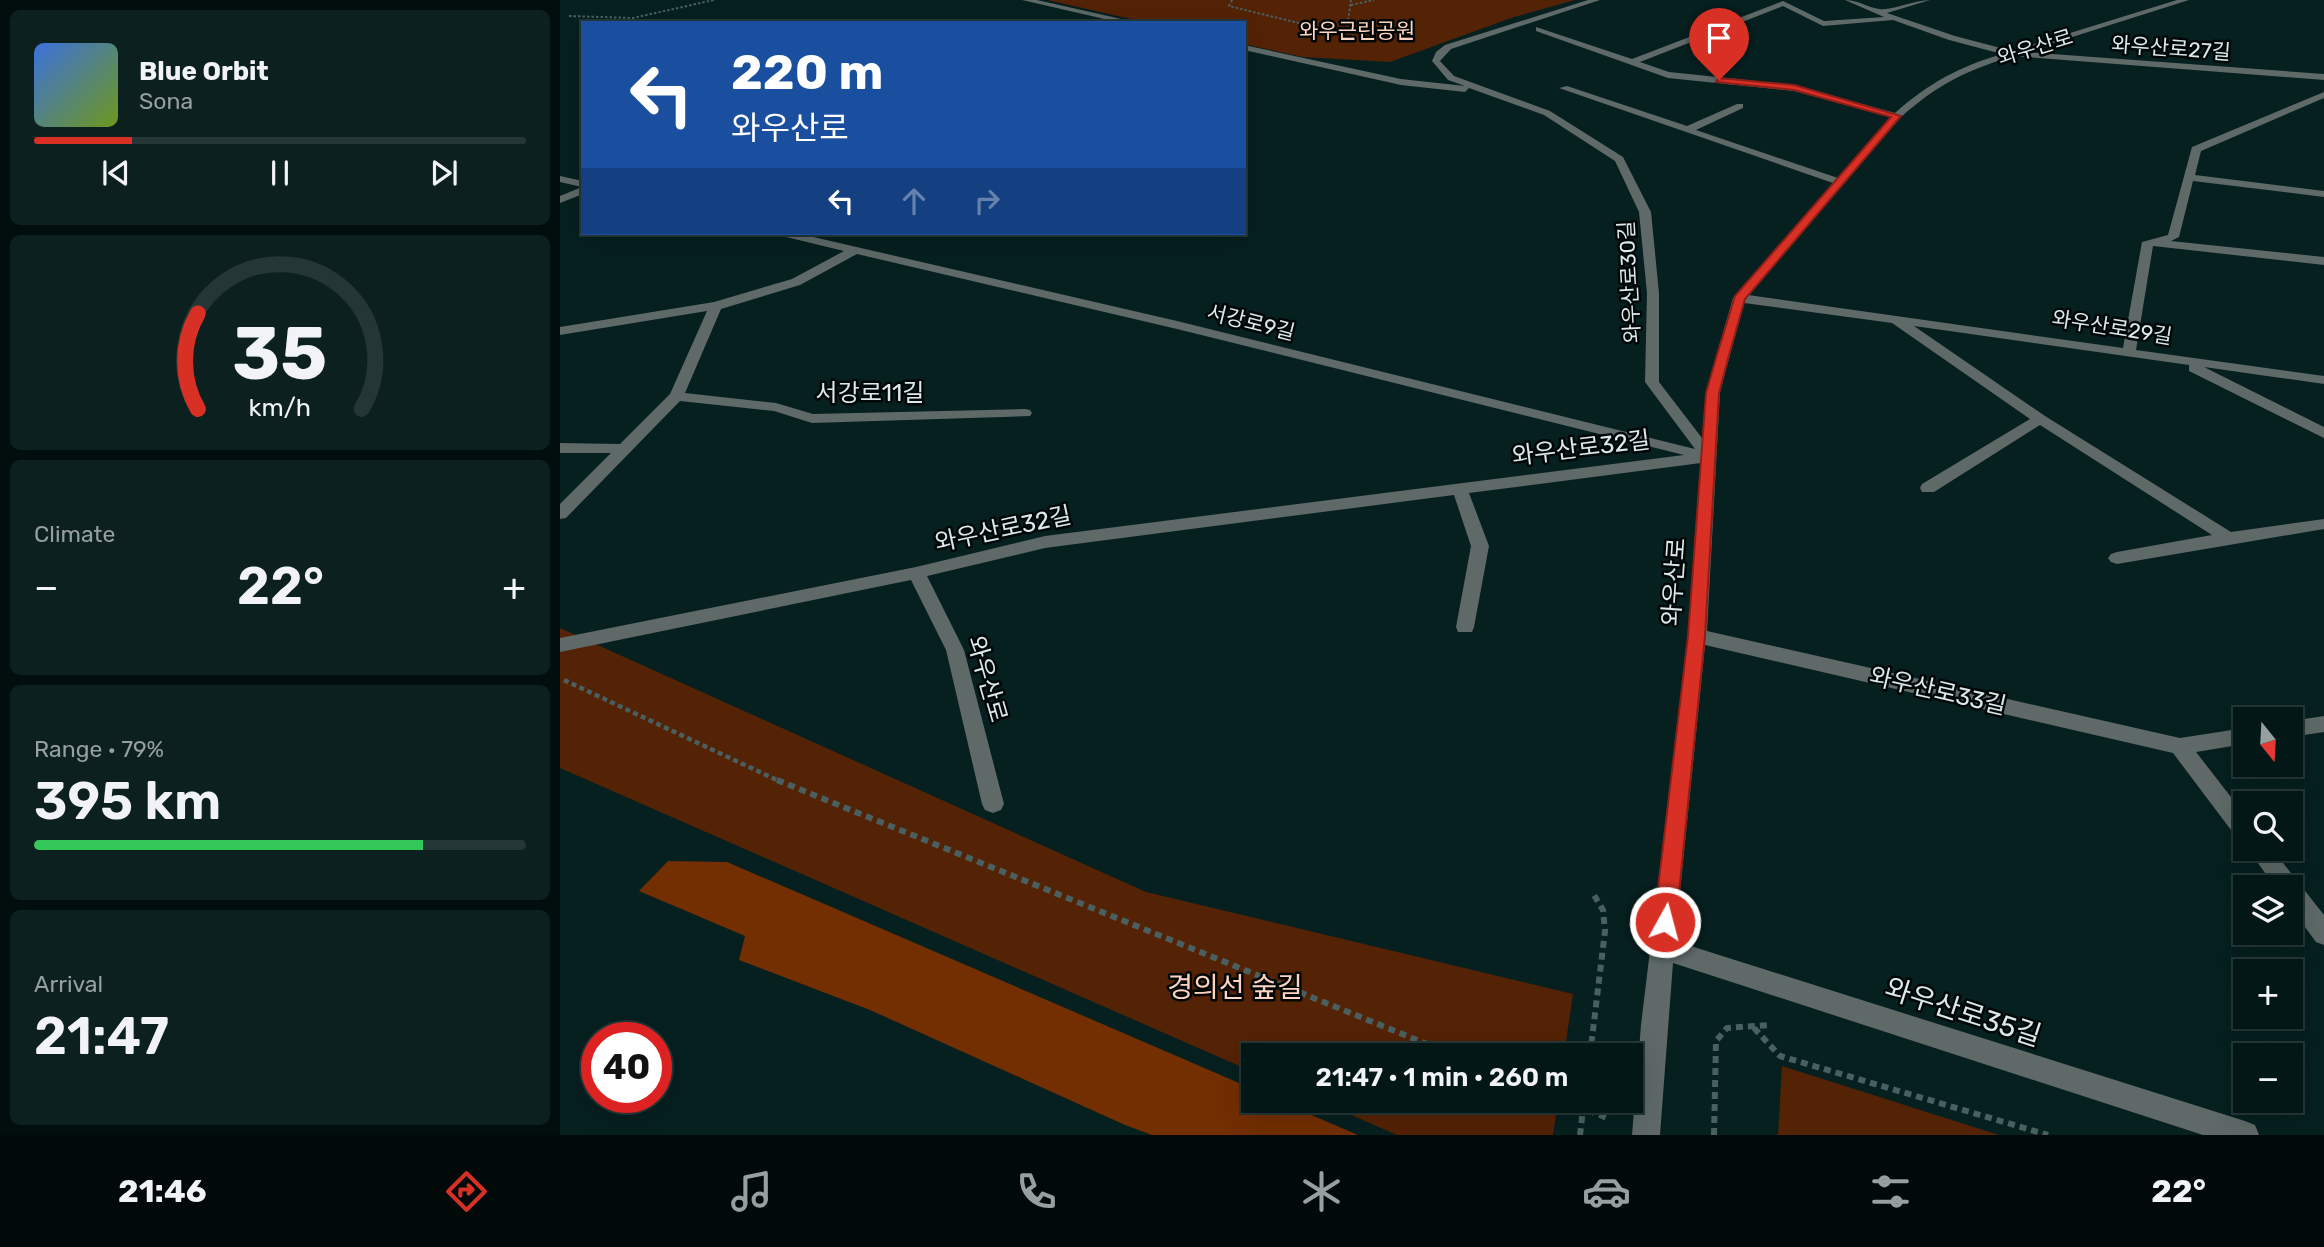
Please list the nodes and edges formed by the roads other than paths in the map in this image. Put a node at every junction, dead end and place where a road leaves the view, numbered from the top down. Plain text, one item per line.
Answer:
1 (1026, 0) edge
2 (1596, 0) edge
3 (1849, 0) edge
4 (1926, 0) edge
5 (2185, 0) edge
6 (1878, 13) junction
7 (1893, 19) junction
8 (1126, 21) edge
9 (1539, 29) dead end
10 (1246, 47) edge
11 (2016, 54) junction
12 (1630, 63) junction
13 (2324, 77) edge
14 (1564, 88) dead end
15 (1486, 91) junction
16 (2324, 95) edge
17 (1740, 106) dead end
18 (1897, 116) junction
19 (1687, 130) junction
20 (2188, 177) junction
21 (560, 179) edge
22 (1840, 182) junction
23 (581, 184) edge
24 (581, 191) edge
25 (2324, 194) edge
26 (560, 200) edge
27 (791, 235) edge
28 (2148, 242) junction
29 (855, 250) junction
30 (2324, 261) edge
31 (1740, 298) junction
32 (716, 306) junction
33 (1893, 319) junction
34 (560, 331) edge
35 (2129, 351) junction
36 (2182, 362) junction
37 (2324, 380) edge
38 (676, 396) junction
39 (1025, 413) dead end
40 (2040, 419) junction
41 (2324, 433) edge
42 (560, 448) edge
43 (624, 449) junction
44 (1709, 457) junction
45 (1928, 488) dead end
46 (1460, 489) junction
47 (560, 514) edge
48 (2324, 524) edge
49 (2228, 538) junction
50 (2117, 558) dead end
51 (916, 573) junction
52 (1465, 627) dead end
53 (1697, 636) junction
54 (560, 645) edge
55 (2324, 724) edge
56 (2303, 727) edge
57 (2233, 738) edge
58 (2180, 746) junction
59 (993, 804) dead end
60 (2233, 815) edge
61 (2268, 861) edge
62 (2279, 875) edge
63 (2303, 906) edge
64 (2324, 934) edge
65 (1662, 948) junction
66 (1647, 1135) edge
67 (2245, 1135) edge

1 - 8 street
2 - 15 street, 와우산로30길
3 - 6 street
4 - 6 street
5 - 11 street, 와우산로
6 - 7 street
7 - 11 street
7 - 12 street
9 - 12 street
10 - 15 street, 와우산로30길
11 - 13 street, 와우산로27길
11 - 18 street, 와우산로
12 - 18 street
14 - 19 street
15 - 44 street, 와우산로30길
16 - 20 street
17 - 19 street
18 - 22 street, 와우산로
19 - 22 street
20 - 25 street
20 - 28 street
21 - 23 street
22 - 31 street, 와우산로
24 - 26 street
27 - 29 street, 서강로9길
28 - 30 street
28 - 35 street
29 - 32 street
29 - 44 street, 서강로9길
31 - 33 street, 와우산로29길
31 - 44 street, 와우산로
32 - 34 street
32 - 38 street
33 - 35 street, 와우산로29길
33 - 40 street, 와우산로29길
35 - 36 street, 와우산로29길
36 - 37 street, 와우산로29길
36 - 41 street
38 - 39 street, 서강로11길
38 - 43 street
40 - 45 street
40 - 49 street, 와우산로29길
42 - 43 street
43 - 47 street
44 - 46 street, 와우산로32길
44 - 53 street, 와우산로
46 - 51 street, 와우산로32길
46 - 52 street
48 - 49 street
49 - 50 street
51 - 54 street, 와우산로32길
51 - 59 street, 와우산로
53 - 58 street, 와우산로33길
53 - 65 street, 와우산로
55 - 56 street
57 - 58 street, 와우산로33길
58 - 60 street
61 - 62 street
63 - 64 street
65 - 66 street, 와우산로
65 - 67 street, 와우산로35길

